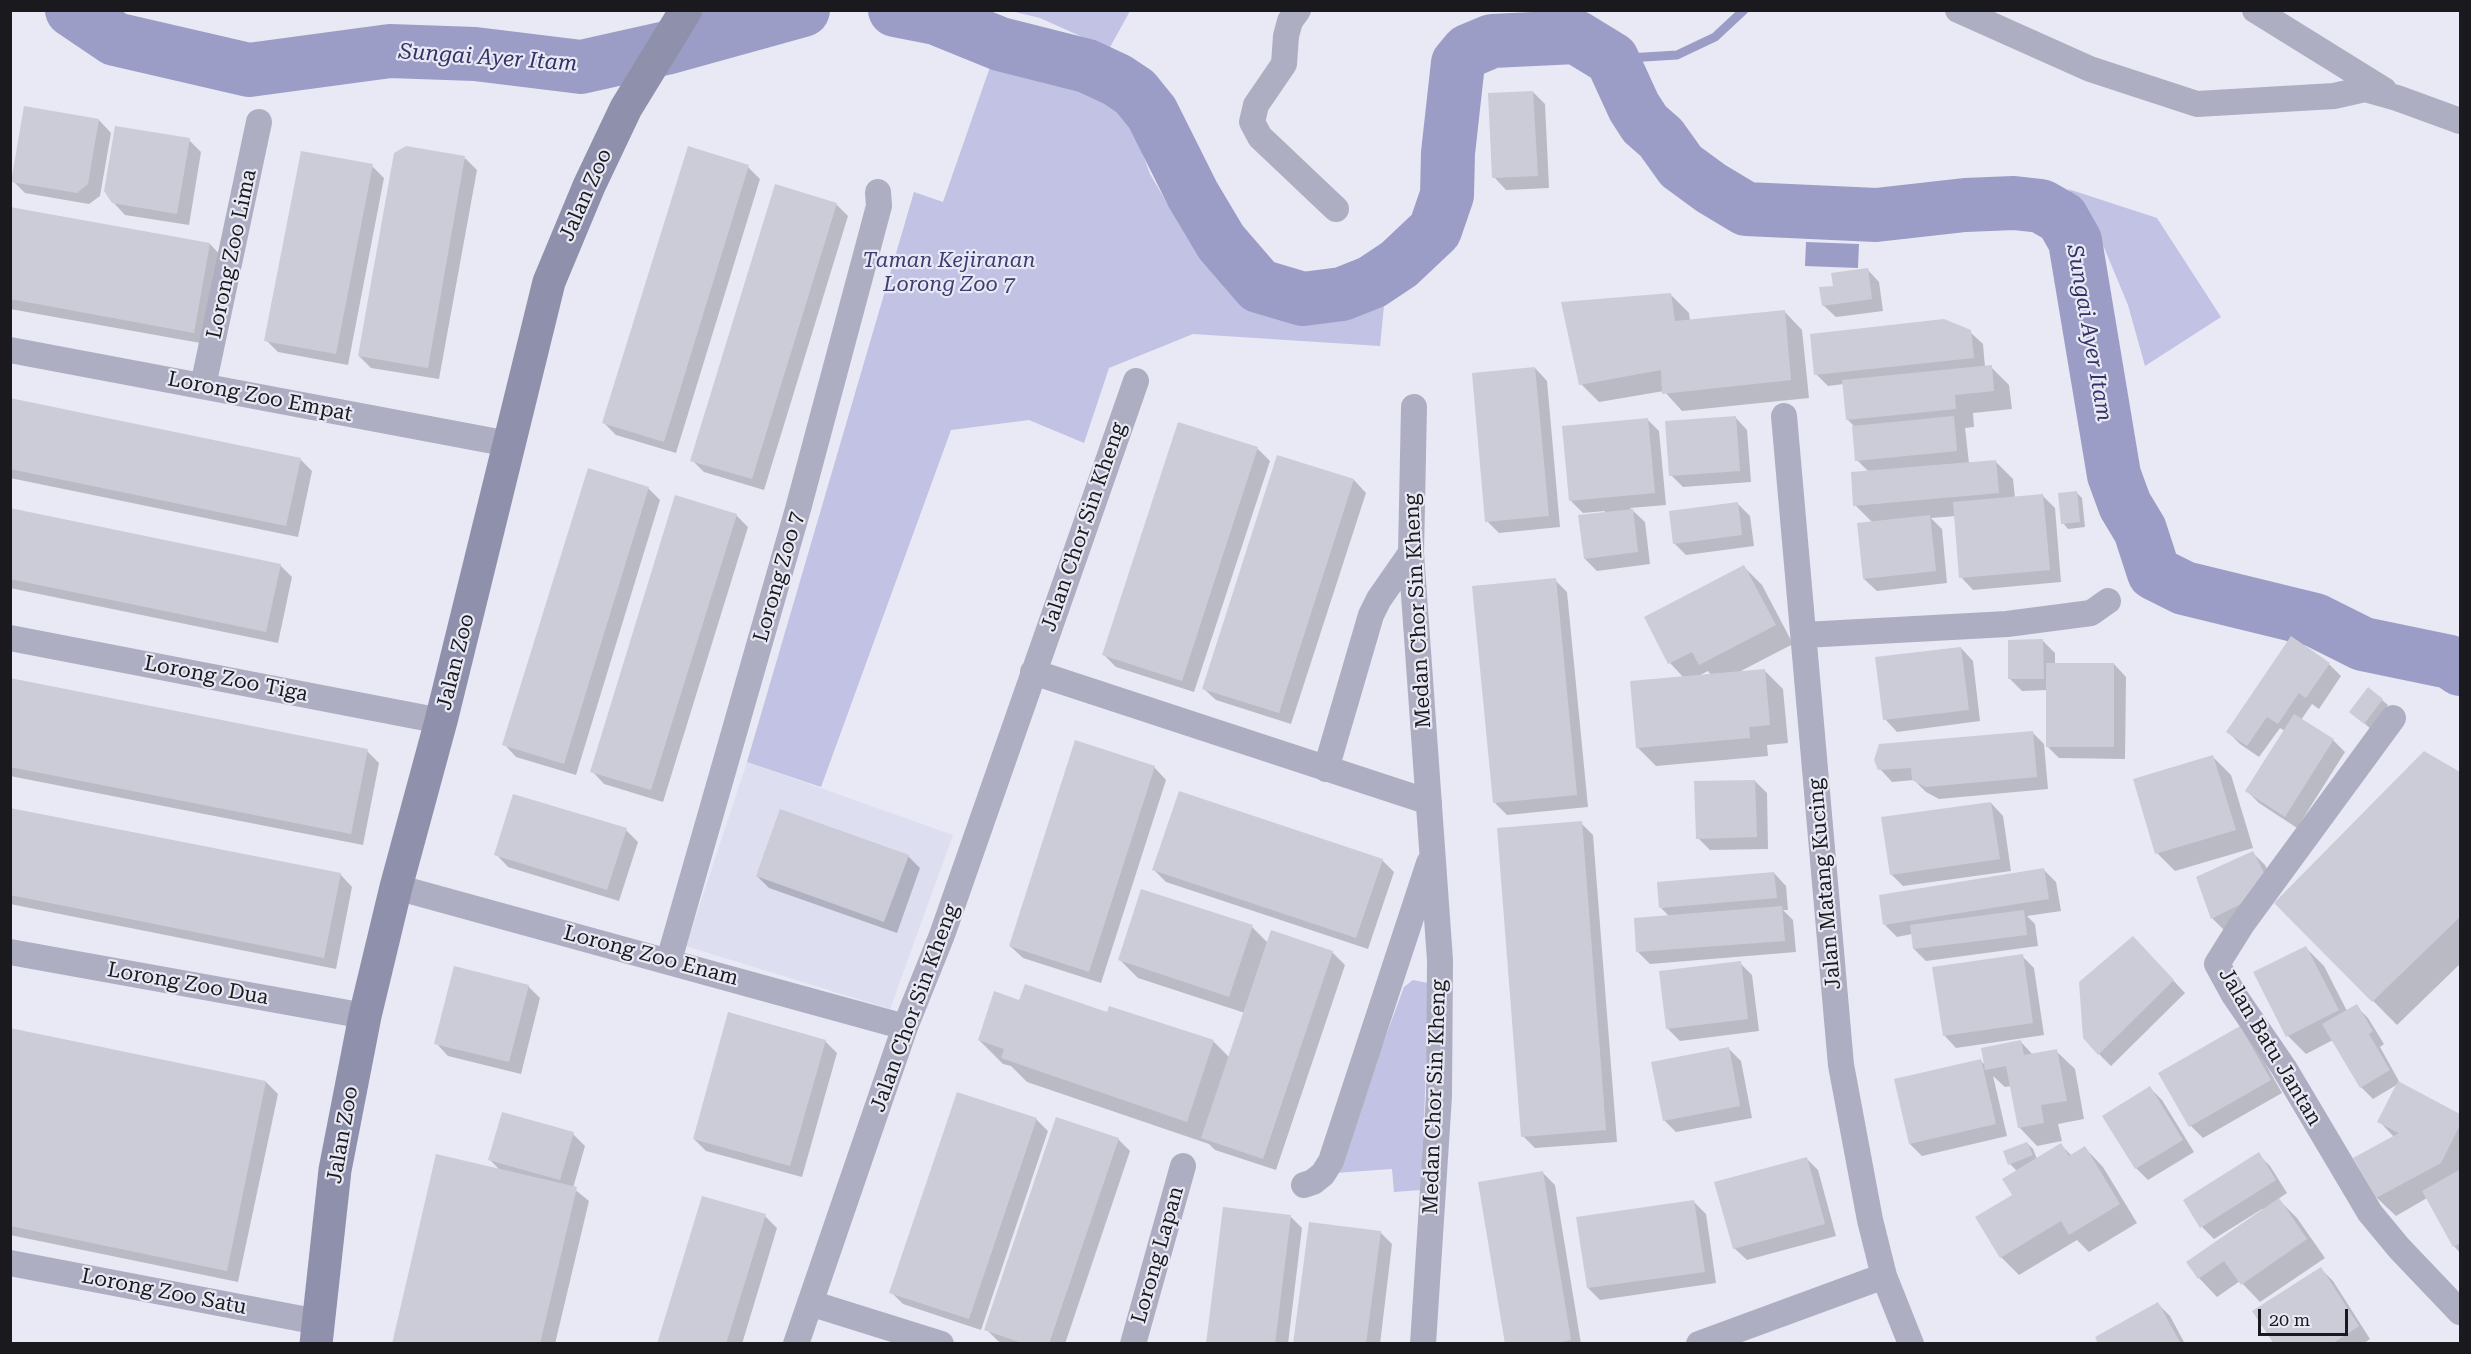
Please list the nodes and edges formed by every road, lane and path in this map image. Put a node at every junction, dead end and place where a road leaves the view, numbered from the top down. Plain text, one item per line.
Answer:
1 (687, 10) edge
2 (1298, 10) edge
3 (1958, 10) edge
4 (2255, 10) edge
5 (2397, 98) junction
6 (2460, 121) edge
7 (259, 122) dead end
8 (878, 192) dead end
9 (1336, 209) dead end
10 (10, 350) edge
11 (1136, 381) dead end
12 (203, 386) junction
13 (1414, 407) dead end
14 (1784, 416) dead end
15 (509, 444) junction
16 (1411, 554) junction
17 (2108, 601) dead end
18 (1804, 635) junction
19 (10, 638) edge
20 (1033, 672) junction
21 (2393, 718) dead end
22 (441, 721) junction
23 (1326, 769) junction
24 (1429, 802) junction
25 (1433, 851) junction
26 (396, 886) junction
27 (10, 952) edge
28 (669, 960) junction
29 (365, 1016) junction
30 (905, 1027) junction
31 (1183, 1166) dead end
32 (1304, 1185) dead end
33 (10, 1263) edge
34 (1884, 1276) junction
35 (810, 1303) junction
36 (2460, 1312) edge
37 (317, 1333) edge
38 (796, 1344) edge
39 (941, 1344) edge
40 (1133, 1344) edge
41 (1423, 1344) edge
42 (1700, 1344) edge
43 (1911, 1344) edge

1 - 15 main road, Jalan Zoo
2 - 9 street
3 - 5 street
4 - 5 street
5 - 6 street
7 - 12 street, Lorong Zoo Lima
8 - 28 street, Lorong Zoo 7
10 - 12 street, Lorong Zoo Empat
11 - 20 street, Jalan Chor Sin Kheng
12 - 15 street, Lorong Zoo Empat
13 - 16 street, Medan Chor Sin Kheng
14 - 18 street, Jalan Matang Kucing
15 - 22 main road, Jalan Zoo
16 - 23 street
16 - 24 street, Medan Chor Sin Kheng
17 - 18 street
18 - 34 street, Jalan Matang Kucing
19 - 22 street, Lorong Zoo Tiga
20 - 23 street
20 - 30 street, Jalan Chor Sin Kheng
21 - 36 street, Jalan Batu Jantan
22 - 26 main road, Jalan Zoo
23 - 24 street
24 - 25 street, Medan Chor Sin Kheng
25 - 32 street, Medan Chor Sin Kheng
25 - 41 street, Medan Chor Sin Kheng
26 - 28 street, Lorong Zoo Enam
26 - 29 main road, Jalan Zoo
27 - 29 street, Lorong Zoo Dua
28 - 30 street, Lorong Zoo Enam
29 - 37 main road, Jalan Zoo
30 - 35 street, Jalan Chor Sin Kheng
31 - 40 street, Lorong Lapan
33 - 37 street, Lorong Zoo Satu
34 - 42 street
34 - 43 street, Jalan Matang Kucing
35 - 38 street, Jalan Chor Sin Kheng
35 - 39 street

